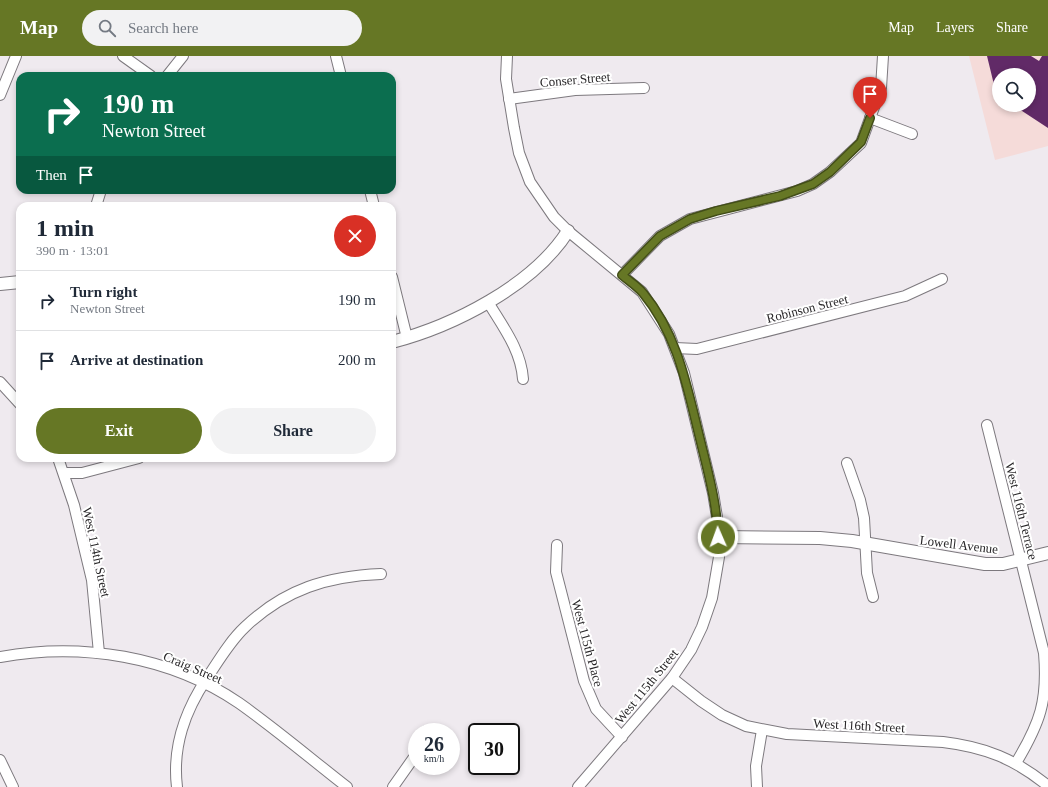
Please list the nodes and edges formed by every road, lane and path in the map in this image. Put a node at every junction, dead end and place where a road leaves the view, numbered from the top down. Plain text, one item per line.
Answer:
1 (16, 56) edge
2 (123, 56) edge
3 (184, 56) edge
4 (336, 56) edge
5 (507, 56) edge
6 (883, 56) edge
7 (145, 72) edge
8 (170, 72) edge
9 (340, 72) edge
10 (644, 88) dead end
11 (0, 95) edge
12 (509, 99) junction
13 (870, 118) junction
14 (912, 134) dead end
15 (568, 231) junction
16 (622, 275) junction
17 (942, 279) dead end
18 (16, 282) edge
19 (0, 284) edge
20 (396, 293) edge
21 (488, 302) junction
22 (407, 338) junction
23 (396, 341) edge
24 (675, 348) junction
25 (524, 380) dead end
26 (0, 382) edge
27 (16, 400) edge
28 (987, 425) dead end
29 (60, 462) edge
30 (123, 462) edge
31 (847, 463) dead end
32 (64, 473) junction
33 (718, 537) junction
34 (557, 544) dead end
35 (865, 544) junction
36 (1048, 553) edge
37 (1021, 560) junction
38 (381, 574) dead end
39 (873, 597) dead end
40 (99, 653) junction
41 (0, 657) edge
42 (672, 678) junction
43 (203, 684) junction
44 (762, 730) junction
45 (622, 736) junction
46 (0, 760) edge
47 (1016, 763) junction
48 (408, 766) edge
49 (580, 786) edge
50 (1048, 786) edge
51 (13, 787) edge
52 (177, 787) edge
53 (347, 787) edge
54 (393, 787) edge
55 (757, 787) edge

1 - 11 street
2 - 7 street
3 - 8 street
4 - 9 street
5 - 12 street, West 115th Street
6 - 13 street
10 - 12 street, Conser Street
12 - 15 street, West 115th Street
13 - 14 street
13 - 16 street
15 - 16 street, West 115th Street
15 - 21 street
16 - 24 street, West 115th Street
17 - 24 street, Robinson Street
18 - 19 street
20 - 22 street
21 - 22 street
21 - 25 street
22 - 23 street
24 - 33 street, West 115th Street
26 - 27 street
28 - 37 street, West 116th Terrace
29 - 32 street, West 114th Street
30 - 32 street
31 - 35 street
32 - 40 street, West 114th Street
33 - 35 street, Lowell Avenue
33 - 42 street, West 115th Street
34 - 45 street, West 115th Place
35 - 37 street, Lowell Avenue
35 - 39 street
36 - 37 street, Lowell Avenue
37 - 47 street, West 116th Terrace
38 - 43 street
40 - 41 street, Craig Street
40 - 43 street, Craig Street
42 - 44 street, West 116th Street
42 - 45 street, West 115th Street
43 - 52 street
43 - 53 street, Craig Street
44 - 47 street, West 116th Street
44 - 55 street
45 - 49 street, West 115th Street
46 - 51 street
47 - 50 street, West 116th Street
48 - 54 street

